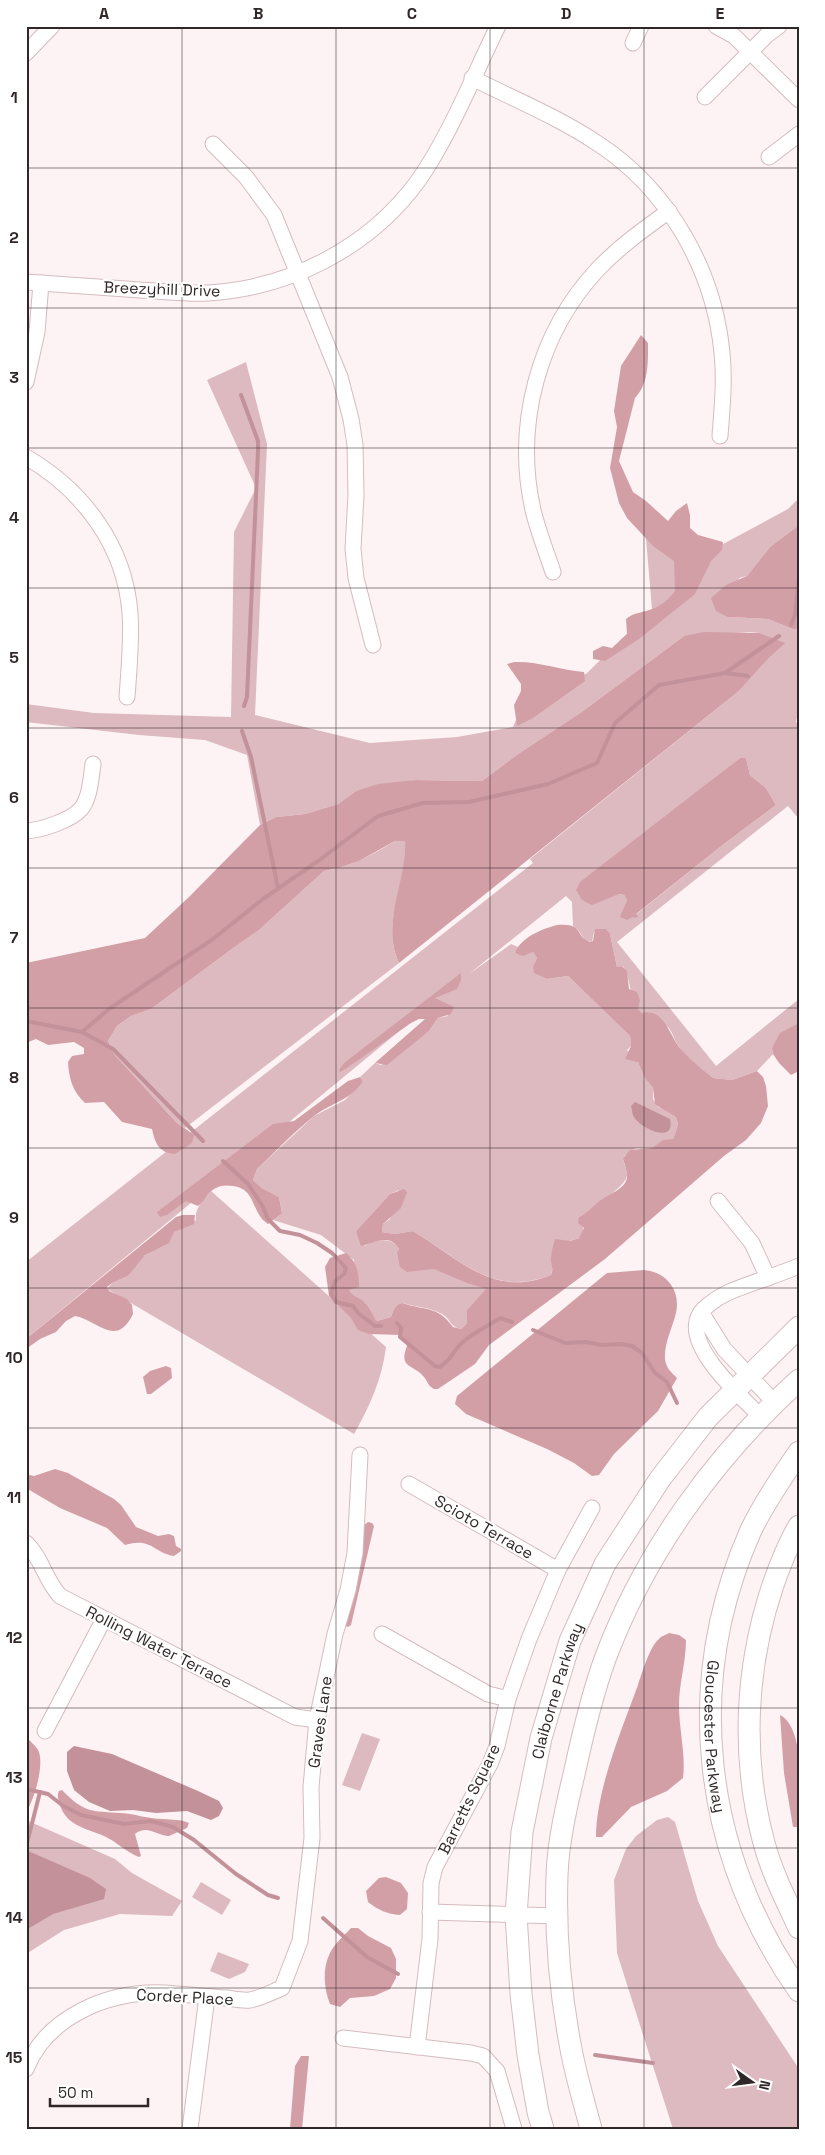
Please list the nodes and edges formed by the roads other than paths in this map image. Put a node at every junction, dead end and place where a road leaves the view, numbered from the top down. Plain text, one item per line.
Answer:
1 (52, 26) edge
2 (498, 26) edge
3 (641, 26) edge
4 (716, 26) edge
5 (779, 26) edge
6 (633, 43) dead end
7 (750, 51) junction
8 (26, 53) edge
9 (472, 78) junction
10 (705, 97) dead end
11 (799, 100) edge
12 (799, 134) edge
13 (213, 144) dead end
14 (769, 157) dead end
15 (669, 211) junction
16 (299, 274) junction
17 (34, 282) edge
18 (26, 382) edge
19 (720, 436) dead end
20 (26, 457) edge
21 (553, 572) dead end
22 (373, 645) dead end
23 (127, 697) dead end
24 (94, 764) dead end
25 (26, 832) edge
26 (718, 1201) dead end
27 (799, 1266) edge
28 (768, 1278) junction
29 (799, 1327) edge
30 (799, 1380) edge
31 (742, 1383) junction
32 (767, 1409) junction
33 (799, 1452) edge
34 (360, 1456) dead end
35 (409, 1484) dead end
36 (592, 1508) dead end
37 (799, 1526) edge
38 (26, 1543) edge
39 (558, 1570) junction
40 (104, 1619) junction
41 (382, 1634) dead end
42 (508, 1699) junction
43 (317, 1720) junction
44 (45, 1731) dead end
45 (430, 1912) junction
46 (516, 1915) junction
47 (557, 1916) junction
48 (799, 1928) edge
49 (282, 1988) joint
50 (799, 1991) edge
51 (207, 1997) junction
52 (344, 2038) dead end
53 (417, 2047) junction
54 (26, 2069) edge
55 (190, 2129) edge
56 (514, 2129) edge
57 (543, 2129) edge
58 (591, 2129) edge

1 - 8 street
2 - 9 street, Breezyhill Drive
3 - 6 street
4 - 7 street
5 - 7 street
7 - 10 street
7 - 11 street
9 - 15 street
9 - 16 street, Breezyhill Drive
12 - 14 street
13 - 16 street
15 - 19 street
15 - 21 street
16 - 17 street, Breezyhill Drive
16 - 22 street
17 - 18 street
20 - 23 street
24 - 25 street
26 - 28 street
27 - 28 street
28 - 31 street
29 - 31 main road, Claiborne Parkway
30 - 32 main road
31 - 32 street
31 - 46 main road, Claiborne Parkway
32 - 47 main road
33 - 50 main road, Gloucester Parkway
34 - 43 street, Graves Lane
35 - 39 street, Scioto Terrace
36 - 39 street, Barretts Square
37 - 48 main road, Gloucester Parkway
38 - 40 street, Rolling Water Terrace
39 - 42 street, Barretts Square
40 - 43 street, Rolling Water Terrace
40 - 44 street
41 - 42 street
42 - 45 street, Barretts Square
43 - 49 street, Graves Lane
45 - 46 street
45 - 53 street, Barretts Square
46 - 47 street
46 - 57 main road, Claiborne Parkway
47 - 58 main road
49 - 51 street, Corder Place
51 - 54 street, Corder Place
51 - 55 street
52 - 53 street
53 - 56 street

